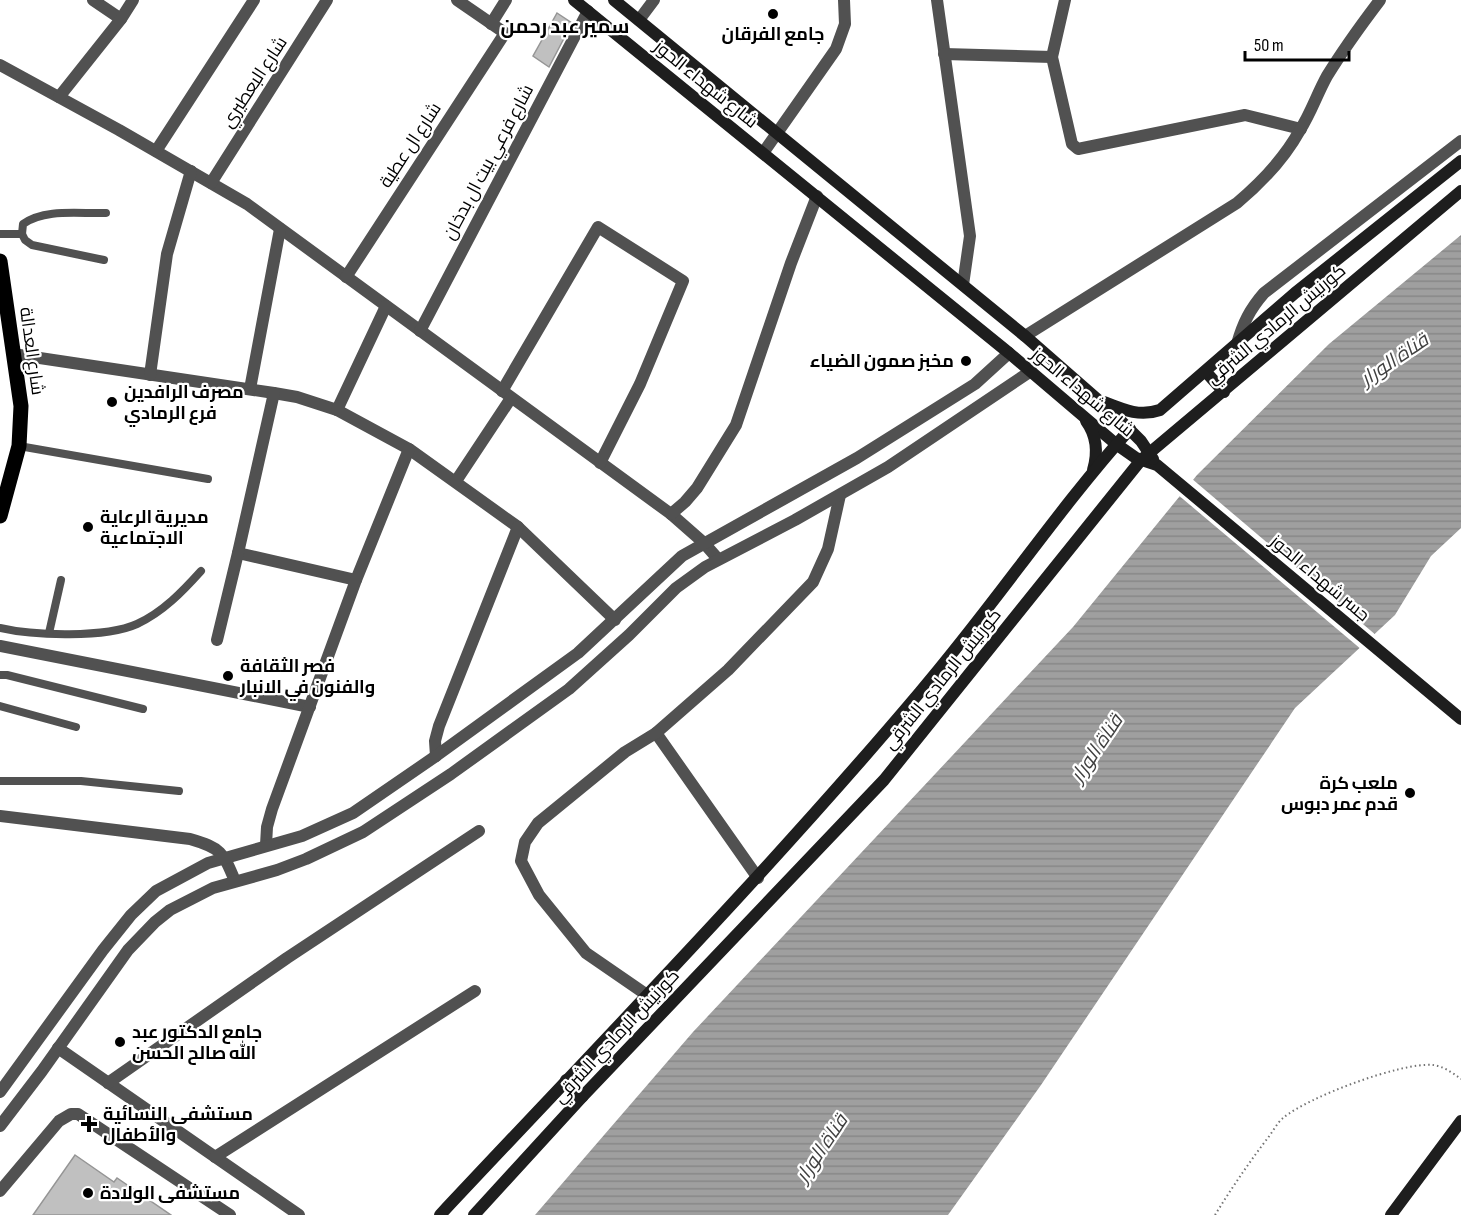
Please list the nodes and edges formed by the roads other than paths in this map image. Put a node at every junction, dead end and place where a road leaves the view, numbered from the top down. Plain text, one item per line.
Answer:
1 (93, 0) edge
2 (133, 0) edge
3 (254, 0) edge
4 (457, 0) edge
5 (506, 0) edge
6 (574, 0) edge
7 (614, 0) edge
8 (654, 0) edge
9 (844, 0) edge
10 (937, 0) edge
11 (1065, 0) edge
12 (1380, 0) edge
13 (321, 2) edge
14 (588, 11) junction
15 (121, 19) junction
16 (639, 20) junction
17 (491, 24) junction
18 (944, 54) junction
19 (1052, 57) junction
20 (0, 65) edge
21 (59, 97) junction
22 (1301, 129) junction
23 (778, 132) junction
24 (1461, 141) edge
25 (156, 151) junction
26 (763, 153) junction
27 (1461, 161) edge
28 (191, 171) junction
29 (210, 183) junction
30 (1461, 191) edge
31 (817, 196) junction
32 (106, 213) dead end
33 (280, 229) junction
34 (0, 234) edge
35 (22, 234) junction
36 (104, 260) dead end
37 (0, 261) edge
38 (346, 277) junction
39 (963, 285) junction
40 (386, 306) junction
41 (420, 331) junction
42 (1025, 336) junction
43 (1237, 344) junction
44 (1010, 353) junction
45 (13, 354) junction
46 (1031, 371) junction
47 (1206, 372) junction
48 (150, 375) junction
49 (250, 389) junction
50 (1224, 392) junction
51 (274, 393) junction
52 (507, 395) junction
53 (1098, 399) junction
54 (337, 410) junction
55 (1083, 418) junction
56 (1130, 429) junction
57 (1116, 444) junction
58 (19, 446) junction
59 (409, 449) junction
60 (1145, 456) junction
61 (600, 463) junction
62 (1157, 465) joint
63 (1089, 477) junction
64 (208, 479) dead end
65 (456, 481) junction
66 (840, 495) junction
67 (671, 514) junction
68 (0, 516) edge
69 (518, 527) junction
70 (704, 543) junction
71 (238, 553) junction
72 (718, 560) junction
73 (201, 571) dead end
74 (61, 580) dead end
75 (356, 580) junction
76 (615, 620) junction
77 (0, 628) edge
78 (50, 633) junction
79 (217, 640) dead end
80 (0, 646) edge
81 (0, 675) edge
82 (0, 706) edge
83 (310, 707) junction
84 (143, 709) dead end
85 (1461, 719) edge
86 (76, 727) dead end
87 (656, 733) junction
88 (436, 756) junction
89 (0, 781) edge
90 (179, 791) dead end
91 (0, 816) edge
92 (479, 831) dead end
93 (266, 845) junction
94 (225, 857) junction
95 (758, 878) junction
96 (235, 881) junction
97 (475, 992) dead end
98 (647, 995) junction
99 (58, 1048) junction
100 (566, 1080) junction
101 (108, 1083) junction
102 (0, 1092) edge
103 (582, 1097) junction
104 (1461, 1121) edge
105 (0, 1126) edge
106 (215, 1157) junction
107 (0, 1191) edge
108 (230, 1215) edge
109 (299, 1215) edge
110 (440, 1215) edge
111 (474, 1215) edge
112 (1391, 1215) edge

1 - 15 street
2 - 15 street
3 - 25 street
4 - 17 street
5 - 17 street
6 - 14 main road, شارع شهداء الحوز
7 - 16 main road, شارع شهداء الحوز
8 - 16 street
9 - 23 street
10 - 18 street
11 - 19 street
12 - 22 street
13 - 29 street, شارع البعطيري
14 - 26 main road, شارع شهداء الحوز
14 - 41 street, شارع فرعي بيت ال بدخان
15 - 21 street
16 - 23 main road, شارع شهداء الحوز
17 - 38 street, شارع ال عطية
18 - 19 street
18 - 39 street
19 - 22 street
20 - 21 street
21 - 25 street
22 - 42 street
23 - 26 street
23 - 39 main road, شارع شهداء الحوز
24 - 43 street
25 - 28 street
26 - 31 main road, شارع شهداء الحوز
27 - 43 main road, كورنيش الرمادي الشرقي
28 - 29 street
28 - 48 street
29 - 33 street
30 - 50 main road, كورنيش الرمادي الشرقي
31 - 44 main road, شارع شهداء الحوز
31 - 67 street
32 - 35 lane
33 - 38 street
33 - 49 street
34 - 35 lane
35 - 36 lane
37 - 45 main road, شارع العدالة
38 - 40 street
39 - 42 main road, شارع شهداء الحوز
40 - 41 street
40 - 54 street
41 - 52 street
42 - 53 main road, شارع شهداء الحوز
43 - 47 main road, كورنيش الرمادي الشرقي
44 - 46 main road, شارع شهداء الحوز
44 - 70 street
45 - 48 street
45 - 58 main road, شارع العدالة
46 - 55 main road, شارع شهداء الحوز
46 - 66 street
47 - 50 main road
47 - 53 main road, كورنيش الرمادي الشرقي
48 - 49 street
49 - 51 street
50 - 60 main road, كورنيش الرمادي الشرقي
51 - 54 street
51 - 71 street
52 - 61 street
52 - 61 street
52 - 65 street
53 - 56 main road, شارع شهداء الحوز
54 - 59 street
55 - 57 main road, شارع شهداء الحوز
55 - 63 main road
56 - 57 main road, كورنيش الرمادي الشرقي
56 - 60 main road, شارع شهداء الحوز
57 - 60 main road, شارع شهداء الحوز
57 - 63 main road, كورنيش الرمادي الشرقي
58 - 64 lane
58 - 68 main road, شارع العدالة
59 - 65 street
59 - 75 street
60 - 62 main road, شارع شهداء الحوز
60 - 103 main road, كورنيش الرمادي الشرقي
61 - 67 street
62 - 85 main road, جسر شهداء الحوز
63 - 95 main road, كورنيش الرمادي الشرقي
65 - 69 street
66 - 72 street
66 - 87 street
67 - 70 street
69 - 76 street
69 - 88 street
70 - 72 street
70 - 76 street
71 - 75 street
71 - 79 street
72 - 96 street
73 - 78 lane
74 - 78 lane
75 - 83 street
76 - 88 street
77 - 78 lane
80 - 83 street
81 - 84 lane
82 - 86 lane
83 - 93 street
87 - 95 street
87 - 98 street
88 - 93 street
89 - 90 lane
91 - 94 street
92 - 101 street
93 - 94 street
94 - 96 street
94 - 102 street
95 - 98 main road, كورنيش الرمادي الشرقي
96 - 99 street
97 - 106 street
98 - 100 main road, كورنيش الرمادي الشرقي
99 - 101 street
99 - 105 street
100 - 103 main road
100 - 110 main road, كورنيش الرمادي الشرقي
101 - 106 street
103 - 111 main road, كورنيش الرمادي الشرقي
104 - 112 main road
106 - 109 street
107 - 108 street

